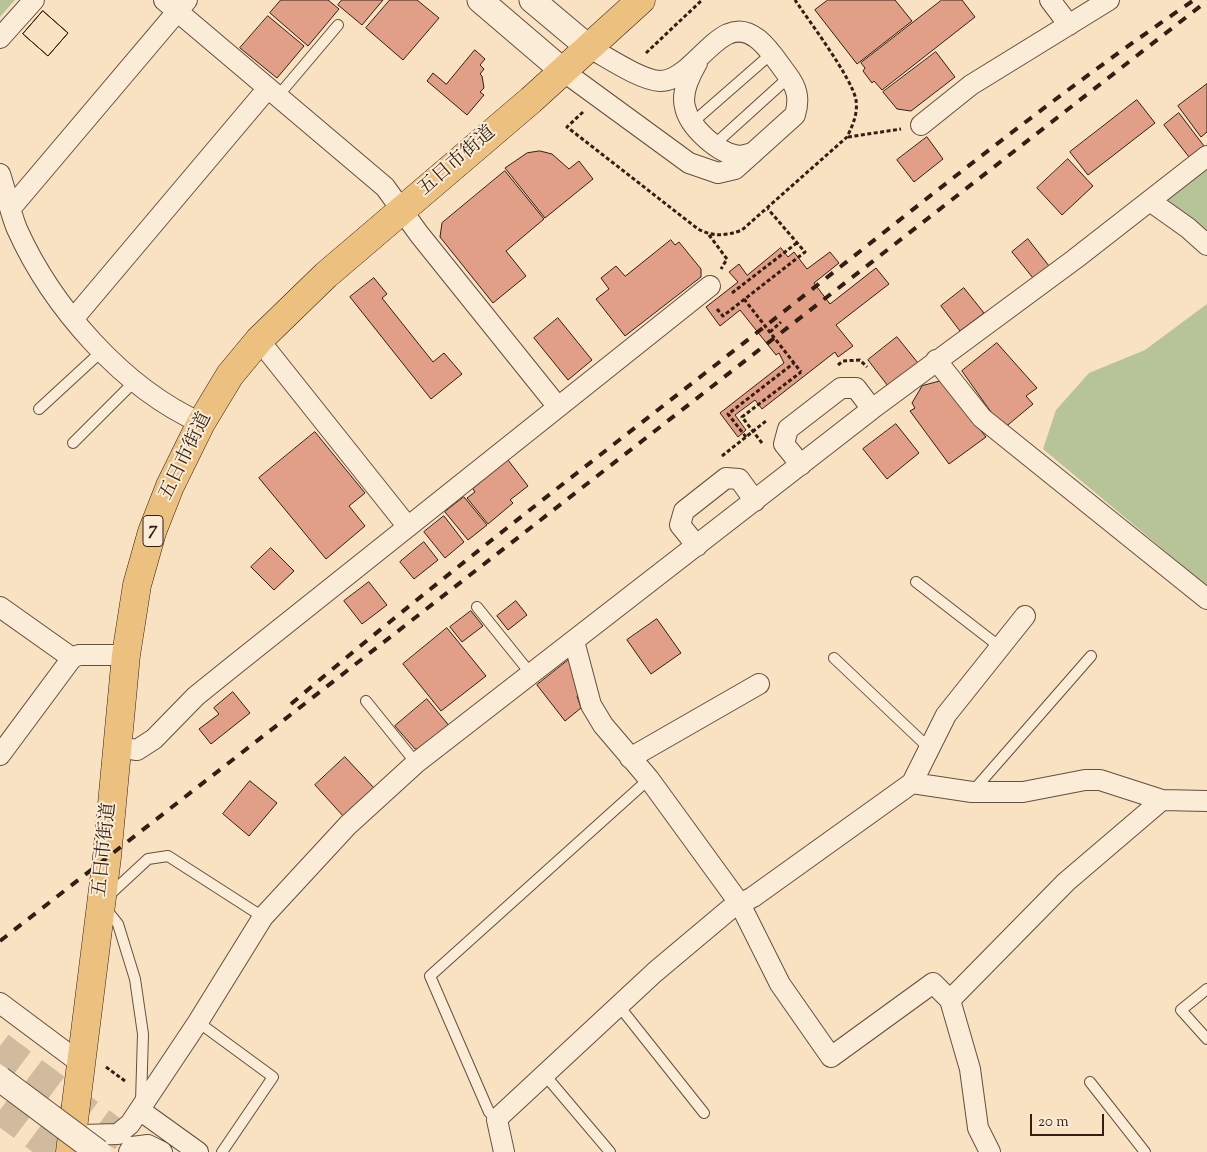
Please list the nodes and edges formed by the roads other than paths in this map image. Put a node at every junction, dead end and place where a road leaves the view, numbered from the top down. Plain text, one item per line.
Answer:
1 (34, 0) edge
2 (480, 0) edge
3 (532, 0) edge
4 (641, 0) edge
5 (1050, 0) edge
6 (1109, 0) edge
7 (176, 4) edge
8 (338, 25) dead end
9 (1069, 25) junction
10 (0, 38) edge
11 (588, 47) junction
12 (771, 54) junction
13 (698, 60) junction
14 (563, 71) junction
15 (789, 77) junction
16 (273, 92) junction
17 (692, 123) junction
18 (922, 126) road end
19 (715, 144) junction
20 (753, 153) junction
21 (1207, 156) edge
22 (0, 174) edge
23 (1150, 201) junction
24 (11, 208) junction
25 (402, 210) junction
26 (1207, 245) edge
27 (710, 286) road end
28 (74, 318) junction
29 (260, 340) junction
30 (102, 351) junction
31 (936, 360) junction
32 (134, 382) junction
33 (558, 407) junction
34 (39, 409) dead end
35 (872, 409) junction
36 (201, 423) junction
37 (73, 443) dead end
38 (801, 465) junction
39 (755, 501) junction
40 (408, 527) junction
41 (697, 546) junction
42 (916, 582) dead end
43 (1207, 599) edge
44 (0, 607) edge
45 (477, 607) dead end
46 (1025, 616) dead end
47 (574, 641) junction
48 (1000, 647) junction
49 (126, 655) junction
50 (1091, 656) dead end
51 (72, 658) junction
52 (834, 658) dead end
53 (531, 674) junction
54 (759, 684) dead end
55 (366, 701) dead end
56 (117, 747) junction
57 (930, 749) junction
58 (0, 755) edge
59 (630, 758) junction
60 (416, 764) junction
61 (650, 780) junction
62 (912, 783) junction
63 (972, 792) junction
64 (1162, 800) junction
65 (1207, 801) edge
66 (100, 903) junction
67 (740, 904) junction
68 (263, 917) junction
69 (1207, 989) edge
70 (950, 1000) junction
71 (0, 1003) edge
72 (618, 1006) junction
73 (198, 1022) junction
74 (1207, 1039) edge
75 (83, 1065) junction
76 (544, 1074) junction
77 (0, 1078) edge
78 (1090, 1082) dead end
79 (141, 1111) junction
80 (704, 1113) dead end
81 (497, 1120) junction
82 (72, 1142) edge
83 (98, 1152) edge
84 (129, 1152) edge
85 (162, 1152) edge
86 (198, 1152) edge
87 (222, 1152) edge
88 (504, 1152) edge
89 (610, 1152) edge
90 (990, 1152) edge
91 (1145, 1152) edge

1 - 10 street
2 - 14 street
3 - 11 street
4 - 11 main road, 五日市街道 / 7
5 - 9 street
6 - 9 street
7 - 16 street
7 - 24 street
8 - 16 lane
9 - 18 street
11 - 13 street
11 - 14 main road, 五日市街道 / 7
12 - 13 street
12 - 15 street
12 - 17 lane
13 - 17 street
14 - 20 street
14 - 25 main road, 五日市街道 / 7
15 - 19 lane
15 - 20 street
16 - 25 street
16 - 28 street
17 - 19 street
19 - 20 street
21 - 23 street
22 - 24 street
23 - 26 street
23 - 31 street
24 - 28 street
25 - 29 main road, 五日市街道 / 7
25 - 33 street
27 - 33 street
28 - 30 street
29 - 36 main road, 五日市街道 / 7
29 - 40 street
30 - 32 street
30 - 34 lane
31 - 35 street
31 - 43 street
32 - 36 street
32 - 37 lane
33 - 40 street
35 - 38 street
35 - 38 street
36 - 49 main road, 五日市街道 / 7
38 - 39 street
39 - 41 street
39 - 41 street
40 - 56 street
41 - 47 street
42 - 48 lane
44 - 51 street
45 - 53 lane
46 - 48 street
47 - 53 street
47 - 59 street
48 - 57 street
49 - 51 street
49 - 56 main road, 五日市街道 / 7
50 - 63 lane
51 - 58 street
52 - 57 lane
53 - 60 street
54 - 59 street
55 - 60 lane
56 - 66 main road, 五日市街道 / 7
57 - 62 street
59 - 61 street
60 - 68 street
61 - 67 street
61 - 81 lane
62 - 63 street
62 - 67 street
63 - 64 street
64 - 65 street
64 - 70 street
66 - 68 lane
66 - 75 main road, 五日市街道 / 7
66 - 79 lane
67 - 70 street
67 - 72 street
68 - 73 street
69 - 74 lane
70 - 90 street
71 - 75 street
72 - 76 street
72 - 80 lane
73 - 79 street
73 - 87 lane
75 - 82 main road, 五日市街道 / 7
76 - 81 street
76 - 89 lane
77 - 83 street, bridge
78 - 91 lane
79 - 82 street
79 - 86 street
81 - 88 street
84 - 85 street

